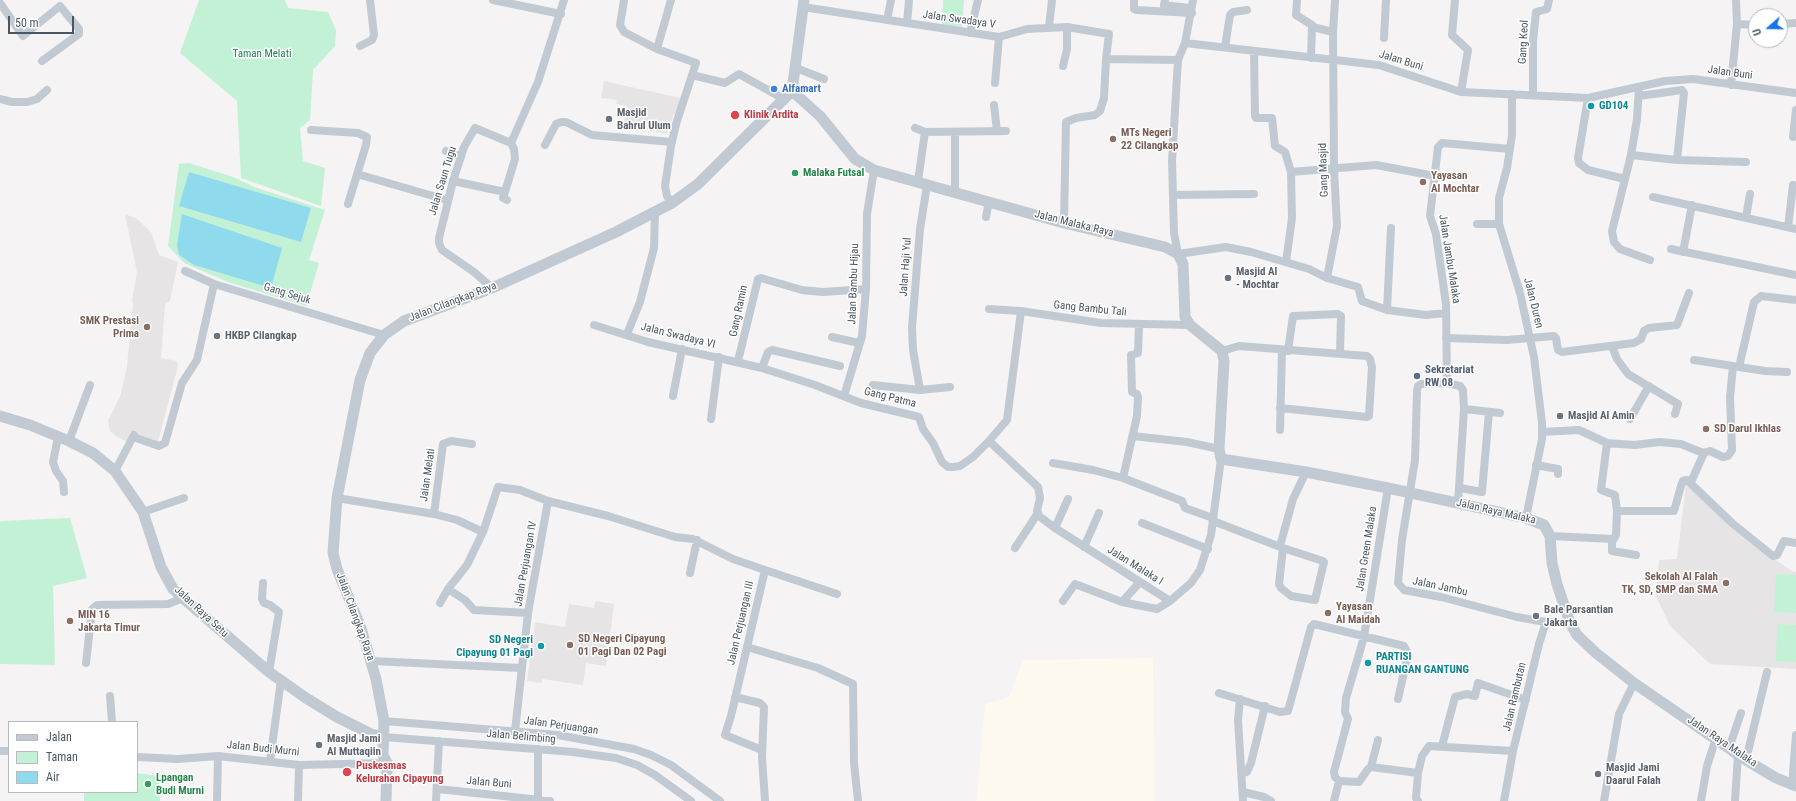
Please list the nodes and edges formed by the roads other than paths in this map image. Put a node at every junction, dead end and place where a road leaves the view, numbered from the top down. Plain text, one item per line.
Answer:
1 (370, 0) edge
2 (493, 0) edge
3 (564, 0) edge
4 (624, 0) edge
5 (671, 0) edge
6 (891, 0) edge
7 (909, 0) edge
8 (978, 0) edge
9 (1052, 0) edge
10 (1134, 0) edge
11 (1164, 0) edge
12 (1193, 0) edge
13 (1297, 0) edge
14 (1335, 0) edge
15 (1386, 0) edge
16 (1455, 0) edge
17 (1549, 0) edge
18 (1736, 0) edge
19 (516, 2) edge
20 (801, 2) edge
21 (0, 3) edge
22 (1247, 10) dead end
23 (1192, 11) junction
24 (561, 14) junction
25 (887, 20) junction
26 (907, 23) junction
27 (1737, 24) junction
28 (1748, 24) edge
29 (1049, 27) junction
30 (1067, 27) junction
31 (1312, 27) junction
32 (1333, 32) junction
33 (970, 33) junction
34 (999, 37) junction
35 (1384, 38) dead end
36 (1185, 43) junction
37 (360, 46) dead end
38 (1225, 47) junction
39 (657, 49) junction
40 (1254, 52) junction
41 (1311, 58) junction
42 (1106, 59) junction
43 (1178, 60) junction
44 (1334, 60) junction
45 (42, 61) dead end
46 (1063, 66) dead end
47 (796, 68) junction
48 (692, 75) junction
49 (824, 79) dead end
50 (995, 83) dead end
51 (1731, 85) junction
52 (1639, 87) junction
53 (47, 90) dead end
54 (1461, 92) junction
55 (1796, 93) edge
56 (1512, 94) junction
57 (1533, 94) junction
58 (788, 95) junction
59 (1639, 96) junction
60 (1588, 98) junction
61 (0, 99) edge
62 (994, 105) dead end
63 (1796, 110) edge
64 (915, 128) dead end
65 (311, 130) dead end
66 (997, 131) junction
67 (1006, 131) dead end
68 (925, 132) junction
69 (955, 132) junction
70 (1793, 137) dead end
71 (672, 142) junction
72 (511, 143) junction
73 (545, 145) dead end
74 (1510, 149) junction
75 (446, 151) dead end
76 (1631, 155) junction
77 (461, 157) junction
78 (1677, 160) junction
79 (1746, 162) dead end
80 (1334, 169) junction
81 (874, 170) junction
82 (1291, 172) junction
83 (357, 174) junction
84 (1434, 176) junction
85 (1625, 179) junction
86 (453, 181) junction
87 (923, 183) junction
88 (1793, 185) dead end
89 (955, 192) junction
90 (1254, 194) dead end
91 (1750, 194) dead end
92 (1172, 195) junction
93 (1653, 197) dead end
94 (447, 200) junction
95 (989, 201) junction
96 (672, 203) junction
97 (348, 204) dead end
98 (1692, 205) junction
99 (656, 212) junction
100 (986, 217) dead end
101 (1746, 218) junction
102 (1064, 223) junction
103 (1477, 224) dead end
104 (1499, 224) junction
105 (1391, 228) dead end
106 (1792, 228) edge
107 (1671, 249) dead end
108 (1682, 252) junction
109 (1178, 254) junction
110 (1650, 260) dead end
111 (1286, 262) junction
112 (185, 271) dead end
113 (1796, 275) edge
114 (1327, 278) junction
115 (214, 284) junction
116 (492, 288) junction
117 (866, 289) junction
118 (1688, 293) dead end
119 (1796, 300) edge
120 (989, 309) dead end
121 (1387, 310) junction
122 (1021, 311) junction
123 (1446, 313) junction
124 (594, 325) dead end
125 (1139, 325) junction
126 (1190, 325) junction
127 (627, 334) junction
128 (384, 335) junction
129 (832, 337) dead end
130 (1446, 338) junction
131 (1530, 338) junction
132 (859, 343) junction
133 (1612, 346) junction
134 (682, 349) junction
135 (1222, 351) junction
136 (1285, 351) junction
137 (1340, 354) junction
138 (719, 357) junction
139 (1694, 360) dead end
140 (738, 361) junction
141 (840, 366) dead end
142 (1736, 367) junction
143 (762, 368) junction
144 (1787, 372) dead end
145 (1447, 383) junction
146 (90, 384) dead end
147 (873, 385) dead end
148 (1648, 386) junction
149 (950, 388) dead end
150 (920, 390) junction
151 (673, 396) dead end
152 (844, 396) junction
153 (1280, 408) junction
154 (1464, 409) junction
155 (1489, 412) junction
156 (1500, 413) dead end
157 (1675, 414) dead end
158 (0, 416) edge
159 (711, 419) dead end
160 (1630, 419) dead end
161 (1280, 430) dead end
162 (1542, 432) junction
163 (1133, 436) junction
164 (58, 437) junction
165 (989, 441) junction
166 (69, 442) junction
167 (1607, 443) junction
168 (472, 444) dead end
169 (1704, 453) junction
170 (1220, 454) junction
171 (1053, 463) dead end
172 (1536, 465) junction
173 (115, 471) junction
174 (1306, 472) junction
175 (1558, 474) dead end
176 (1123, 478) junction
177 (1691, 482) junction
178 (1460, 488) junction
179 (64, 492) dead end
180 (1387, 492) junction
181 (1409, 493) junction
182 (184, 498) dead end
183 (337, 498) junction
184 (1068, 499) dead end
185 (548, 501) junction
186 (1458, 503) junction
187 (1617, 511) junction
188 (143, 512) junction
189 (1038, 513) junction
190 (1099, 513) dead end
191 (434, 514) junction
192 (1526, 518) junction
193 (1213, 519) junction
194 (1142, 523) dead end
195 (1055, 528) junction
196 (483, 532) junction
197 (1550, 536) junction
198 (1612, 539) junction
199 (697, 540) junction
200 (1796, 543) edge
201 (1084, 547) junction
202 (1281, 547) junction
203 (1015, 548) dead end
204 (1208, 549) junction
205 (1636, 555) dead end
206 (765, 570) junction
207 (690, 573) dead end
208 (1140, 582) junction
209 (263, 583) dead end
210 (448, 589) junction
211 (837, 594) dead end
212 (183, 598) junction
213 (1063, 601) dead end
214 (1170, 601) junction
215 (1122, 602) junction
216 (440, 603) dead end
217 (528, 613) junction
218 (1546, 622) junction
219 (1570, 623) junction
220 (1364, 637) junction
221 (747, 647) junction
222 (372, 661) junction
223 (86, 663) dead end
224 (521, 668) junction
225 (269, 672) junction
226 (1767, 672) dead end
227 (281, 680) junction
228 (1634, 683) junction
229 (1219, 694) dead end
230 (110, 696) dead end
231 (735, 696) junction
232 (1240, 699) junction
233 (1398, 699) dead end
234 (1526, 700) junction
235 (1265, 706) junction
236 (1741, 713) dead end
237 (112, 721) edge
238 (384, 721) junction
239 (515, 731) junction
240 (371, 734) junction
241 (1796, 735) edge
242 (384, 737) junction
243 (1716, 738) junction
244 (1378, 740) dead end
245 (439, 741) junction
246 (1442, 746) junction
247 (538, 749) junction
248 (762, 750) junction
249 (1513, 751) junction
250 (1738, 754) junction
251 (218, 756) junction
252 (138, 757) edge
253 (382, 758) junction
254 (270, 761) junction
255 (300, 765) junction
256 (1371, 766) junction
257 (1242, 773) junction
258 (1418, 773) junction
259 (1339, 781) junction
260 (1794, 786) edge
261 (438, 789) junction
262 (486, 797) edge
263 (1243, 797) edge
264 (217, 801) edge
265 (298, 801) edge
266 (386, 801) edge
267 (436, 801) edge
268 (538, 801) edge
269 (550, 801) edge
270 (691, 801) edge
271 (720, 801) edge
272 (765, 801) edge
273 (858, 801) edge
274 (1271, 801) edge
275 (1334, 801) edge
276 (1418, 801) edge
277 (1504, 801) edge
278 (1604, 801) edge
279 (1701, 801) edge
280 (1735, 801) edge

1 - 37 street
2 - 19 street
3 - 24 street
4 - 39 street
5 - 39 street
6 - 25 street
7 - 26 street
8 - 33 street
9 - 29 street
10 - 23 street
11 - 23 street
12 - 23 street
13 - 31 street
14 - 32 street, Gang Masjid
15 - 35 street
16 - 54 street
17 - 57 street, Gang Keol
18 - 27 street
19 - 24 street
20 - 25 street, Jalan Swadaya V
20 - 47 street
21 - 45 street
22 - 38 street
23 - 36 street
24 - 72 street
25 - 26 street, Jalan Swadaya V
26 - 33 street, Jalan Swadaya V
27 - 28 street
27 - 51 street
29 - 30 street, Jalan Swadaya V
29 - 34 street, Jalan Swadaya V
30 - 42 street, Jalan Swadaya V
30 - 46 street
31 - 32 street
31 - 41 street
32 - 44 street, Gang Masjid
33 - 34 street, Jalan Swadaya V
34 - 50 street
36 - 38 street, Jalan Buni
36 - 43 street
38 - 40 street, Jalan Buni
39 - 48 street
40 - 41 street, Jalan Buni
40 - 82 street
41 - 44 street, Jalan Buni
42 - 43 street
42 - 102 street
43 - 92 street
44 - 54 street, Jalan Buni
44 - 80 street, Gang Masjid
47 - 49 street
47 - 58 street
48 - 58 street
48 - 71 street
51 - 52 street, Jalan Buni
51 - 55 street, Jalan Buni
52 - 59 street
52 - 60 street, Jalan Buni
53 - 61 street
54 - 56 street, Jalan Buni
56 - 57 street, Jalan Buni
56 - 74 street, Jalan Duren
57 - 60 street, Jalan Buni
58 - 81 street, Jalan Malaka Raya
58 - 96 street, Jalan Cilangkap Raya
59 - 76 street
59 - 78 street
60 - 85 street
62 - 66 street
63 - 70 street
64 - 68 street
65 - 83 street
66 - 67 street
66 - 69 street
68 - 69 street
68 - 87 street, Jalan Haji Yul
69 - 89 street
71 - 73 street
71 - 96 street
72 - 77 street, Jalan Saun Tugu
72 - 86 street
74 - 84 street, Jalan Jambu Malaka
74 - 104 street, Jalan Duren
75 - 77 street
76 - 78 street
76 - 85 street
77 - 86 street, Jalan Saun Tugu
78 - 79 street
80 - 82 street
80 - 84 street
80 - 114 street, Gang Masjid
81 - 87 street, Jalan Malaka Raya
81 - 117 street, Jalan Bambu Hijau
82 - 111 street
83 - 94 street
83 - 97 street
84 - 123 street, Jalan Jambu Malaka
85 - 110 street
86 - 94 street, Jalan Saun Tugu
87 - 89 street, Jalan Malaka Raya
87 - 150 street, Jalan Haji Yul
88 - 106 street
89 - 95 street, Jalan Malaka Raya
90 - 92 street
91 - 101 street
92 - 109 street
93 - 98 street
94 - 116 street, Jalan Saun Tugu
95 - 100 street
95 - 102 street, Jalan Malaka Raya
96 - 99 street, Jalan Cilangkap Raya
98 - 101 street
98 - 108 street
99 - 116 street, Jalan Cilangkap Raya
99 - 127 street, Jalan Swadaya VI
101 - 106 street
102 - 109 street, Jalan Malaka Raya
103 - 104 street
104 - 131 street, Jalan Duren
105 - 121 street
107 - 108 street
108 - 113 street
109 - 111 street
109 - 126 street
111 - 114 street
112 - 115 street, Gang Sejuk
114 - 121 street
115 - 128 street, Gang Sejuk
115 - 173 street
116 - 128 street, Jalan Cilangkap Raya
117 - 132 street, Jalan Bambu Hijau
117 - 140 street, Gang Ramin
118 - 133 street
119 - 142 street
120 - 122 street, Gang Bambu Tali
121 - 123 street
122 - 125 street, Gang Bambu Tali
122 - 165 street
123 - 130 street, Jalan Jambu Malaka
124 - 127 street
125 - 126 street, Gang Bambu Tali
125 - 163 street
126 - 135 street
127 - 134 street, Jalan Swadaya VI
128 - 183 street, Jalan Cilangkap Raya
129 - 132 street
130 - 131 street
130 - 145 street, Jalan Jambu Malaka
131 - 133 street
131 - 162 street, Jalan Duren
132 - 152 street, Jalan Bambu Hijau
133 - 148 street
134 - 138 street, Jalan Swadaya VI
134 - 151 street
135 - 136 street
135 - 170 street
136 - 137 street
136 - 137 street
136 - 153 street
137 - 153 street
138 - 140 street, Jalan Swadaya VI
138 - 159 street
139 - 142 street
140 - 143 street, Jalan Swadaya VI
141 - 143 street
142 - 144 street
142 - 169 street
143 - 152 street, Jalan Swadaya VI
145 - 154 street
145 - 181 street
146 - 166 street
147 - 150 street
148 - 157 street
148 - 160 street
149 - 150 street
152 - 165 street, Gang Patma
153 - 161 street
154 - 155 street
154 - 178 street
155 - 156 street
155 - 178 street
158 - 164 street, Jalan Raya Setu
162 - 167 street
162 - 172 street, Jalan Duren
163 - 170 street
163 - 176 street
164 - 166 street, Jalan Raya Setu
164 - 179 street
165 - 189 street
166 - 173 street, Jalan Raya Setu
167 - 169 street
167 - 187 street
168 - 191 street, Jalan Melati
169 - 177 street
170 - 174 street, Jalan Raya Malaka
170 - 193 street
171 - 176 street
172 - 175 street
172 - 192 street, Jalan Duren
173 - 188 street, Jalan Raya Setu
174 - 180 street, Jalan Raya Malaka
174 - 202 street
176 - 193 street
177 - 187 street
177 - 200 street
178 - 186 street
180 - 181 street, Jalan Raya Malaka
180 - 220 street, Jalan Green Malaka
181 - 186 street, Jalan Raya Malaka
181 - 218 street, Jalan Jambu
182 - 188 street
183 - 191 street, Jalan Melati
183 - 222 street, Jalan Cilangkap Raya
184 - 195 street
185 - 196 street
185 - 199 street, Jalan Perjuangan III
185 - 217 street, Jalan Perjuangan IV
186 - 192 street, Jalan Raya Malaka
187 - 198 street
188 - 212 street, Jalan Raya Setu
189 - 195 street, Jalan Malaka I
189 - 203 street
190 - 201 street
191 - 196 street, Jalan Melati
192 - 197 street, Jalan Raya Malaka
193 - 202 street
193 - 204 street
194 - 204 street
195 - 201 street, Jalan Malaka I
196 - 210 street
197 - 198 street
197 - 219 street, Jalan Raya Malaka
198 - 205 street
199 - 206 street, Jalan Perjuangan III
199 - 207 street
201 - 208 street, Jalan Malaka I
202 - 202 street
204 - 214 street
206 - 211 street
206 - 221 street, Jalan Perjuangan III
208 - 214 street, Jalan Malaka I
208 - 215 street
209 - 225 street
210 - 216 street
210 - 217 street
212 - 223 street
212 - 225 street, Jalan Raya Setu
213 - 215 street
214 - 215 street
217 - 224 street, Jalan Perjuangan IV
218 - 219 street
218 - 234 street, Jalan Rambutan
219 - 228 street, Jalan Raya Malaka
220 - 233 street
220 - 235 street
220 - 259 street, Jalan Green Malaka
221 - 231 street, Jalan Perjuangan III
221 - 273 street
222 - 224 street
222 - 238 street, Jalan Cilangkap Raya
224 - 239 street, Jalan Perjuangan IV
225 - 227 street, Jalan Raya Setu
226 - 250 street
227 - 240 street, Jalan Raya Setu
227 - 254 street
228 - 243 street, Jalan Raya Malaka
228 - 278 street
229 - 232 street
230 - 237 street
231 - 248 street
231 - 248 street, Jalan Perjuangan III
232 - 235 street
232 - 257 street
234 - 246 street
234 - 249 street, Jalan Rambutan
235 - 257 street
236 - 250 street
238 - 239 street, Jalan Perjuangan
238 - 242 street, Jalan Cilangkap Raya
239 - 271 street, Jalan Perjuangan
240 - 242 street, Jalan Raya Setu
240 - 253 street
241 - 260 street
242 - 245 street, Jalan Belimbing
242 - 253 street, Jalan Cilangkap Raya
243 - 250 street, Jalan Raya Malaka
243 - 279 street
244 - 256 street
245 - 247 street, Jalan Belimbing
245 - 261 street
246 - 249 street
246 - 258 street
247 - 268 street
247 - 270 street, Jalan Belimbing
248 - 272 street
249 - 277 street, Jalan Rambutan
250 - 260 street, Jalan Raya Malaka
250 - 280 street
251 - 252 street, Jalan Budi Murni
251 - 254 street, Jalan Budi Murni
251 - 264 street
253 - 255 street, Jalan Budi Murni
253 - 266 street, Jalan Cilangkap Raya
254 - 255 street, Jalan Budi Murni
255 - 265 street
256 - 258 street
256 - 259 street
257 - 263 street
258 - 276 street
259 - 275 street
261 - 262 street, Jalan Buni
261 - 267 street
262 - 268 street, Jalan Buni
263 - 274 street
268 - 269 street, Jalan Buni

